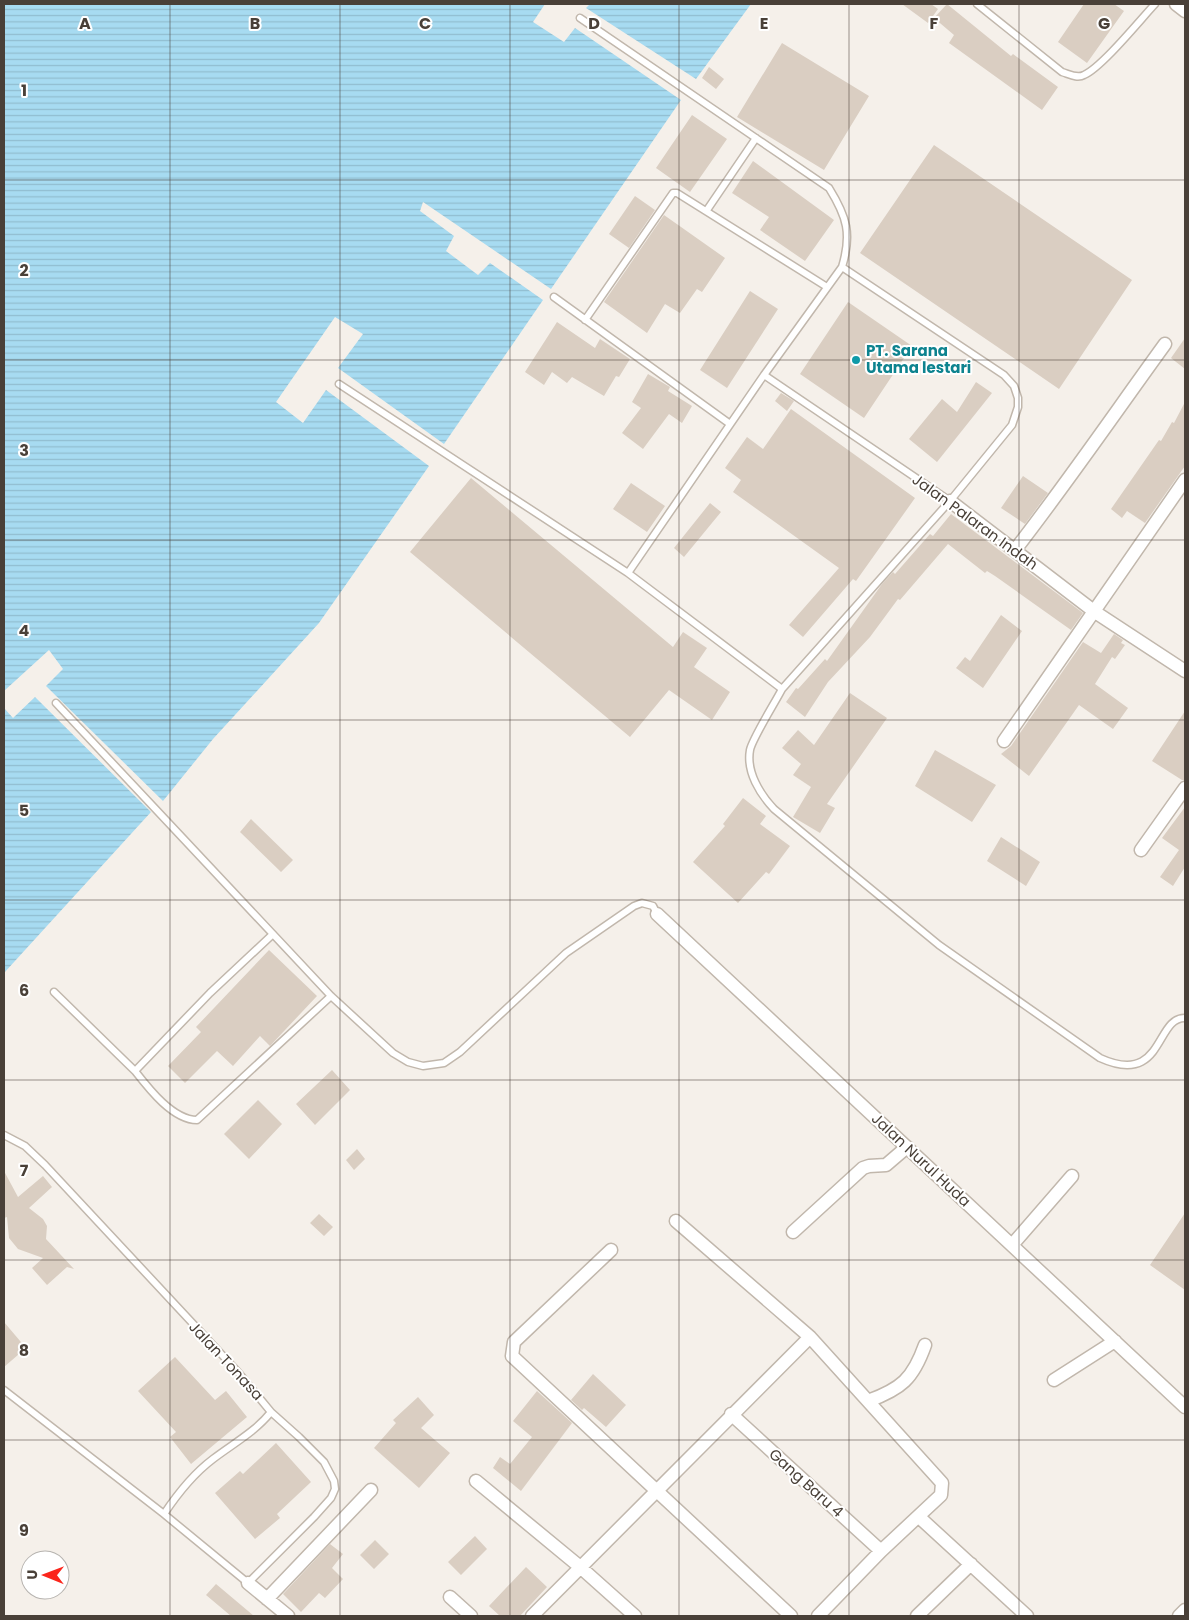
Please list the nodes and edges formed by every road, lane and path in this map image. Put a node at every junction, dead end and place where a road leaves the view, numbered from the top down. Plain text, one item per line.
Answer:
1 (977, 4) edge
2 (1155, 4) edge
3 (1176, 4) edge
4 (1185, 11) edge
5 (580, 18) dead end
6 (756, 138) junction
7 (707, 210) junction
8 (842, 268) junction
9 (828, 287) junction
10 (554, 297) dead end
11 (585, 320) junction
12 (1165, 344) dead end
13 (764, 374) junction
14 (339, 384) dead end
15 (730, 424) junction
16 (1185, 480) edge
17 (950, 501) junction
18 (1015, 550) junction
19 (628, 573) junction
20 (1095, 612) junction
21 (1185, 672) edge
22 (782, 688) junction
23 (56, 703) dead end
24 (1004, 741) dead end
25 (1185, 788) edge
26 (1141, 850) dead end
27 (658, 914) joint
28 (272, 934) junction
29 (54, 992) dead end
30 (331, 996) junction
31 (1185, 1018) edge
32 (135, 1071) junction
33 (4, 1135) edge
34 (907, 1147) junction
35 (1072, 1176) dead end
36 (676, 1221) dead end
37 (793, 1232) dead end
38 (1012, 1245) junction
39 (612, 1250) dead end
40 (810, 1336) junction
41 (1115, 1341) junction
42 (925, 1345) dead end
43 (1054, 1380) dead end
44 (4, 1390) edge
45 (868, 1400) junction
46 (1185, 1407) edge
47 (271, 1412) junction
48 (731, 1414) junction
49 (476, 1481) dead end
50 (371, 1490) dead end
51 (657, 1491) junction
52 (164, 1514) junction
53 (919, 1517) junction
54 (881, 1551) junction
55 (971, 1564) junction
56 (579, 1566) junction
57 (248, 1584) junction
58 (450, 1597) dead end
59 (267, 1599) junction
60 (1185, 1610) edge
61 (288, 1616) edge
62 (471, 1616) edge
63 (532, 1616) edge
64 (635, 1616) edge
65 (791, 1616) edge
66 (818, 1616) edge
67 (917, 1616) edge
68 (1027, 1616) edge
69 (1179, 1616) edge

1 - 2 lane
3 - 4 street
5 - 6 lane
6 - 7 lane
6 - 8 lane
7 - 9 lane
7 - 11 lane
8 - 9 lane
8 - 17 lane
9 - 13 lane
10 - 11 lane
11 - 15 lane
12 - 18 street
13 - 15 lane
13 - 17 lane, Jalan Palaran Indah
14 - 19 lane
15 - 19 lane
16 - 20 street
17 - 18 street, Jalan Palaran Indah
17 - 22 lane
18 - 20 street, Jalan Palaran Indah
19 - 22 lane
20 - 21 street, Jalan Palaran Indah
20 - 24 street
22 - 31 lane
23 - 28 lane
25 - 26 street
27 - 30 lane
27 - 34 street, Jalan Nurul Huda
28 - 30 lane
28 - 32 lane
29 - 32 lane
30 - 32 lane
33 - 47 lane, Jalan Tonasa
34 - 37 street
34 - 38 street, Jalan Nurul Huda
35 - 38 street
36 - 40 street
38 - 41 street, Jalan Nurul Huda
39 - 51 street
40 - 45 street
40 - 48 street
41 - 43 street
41 - 46 street, Jalan Nurul Huda
42 - 45 street
44 - 52 lane
45 - 53 street
47 - 52 lane, Jalan Tonasa
47 - 57 lane
48 - 51 street
48 - 54 street, Gang Baru 4
49 - 56 street
50 - 59 street
51 - 56 street
51 - 65 street
52 - 57 lane
53 - 54 street
53 - 55 street
54 - 66 street
55 - 67 street
55 - 68 street
56 - 63 street
56 - 64 street
57 - 59 street
58 - 62 street
59 - 61 street
60 - 69 street

